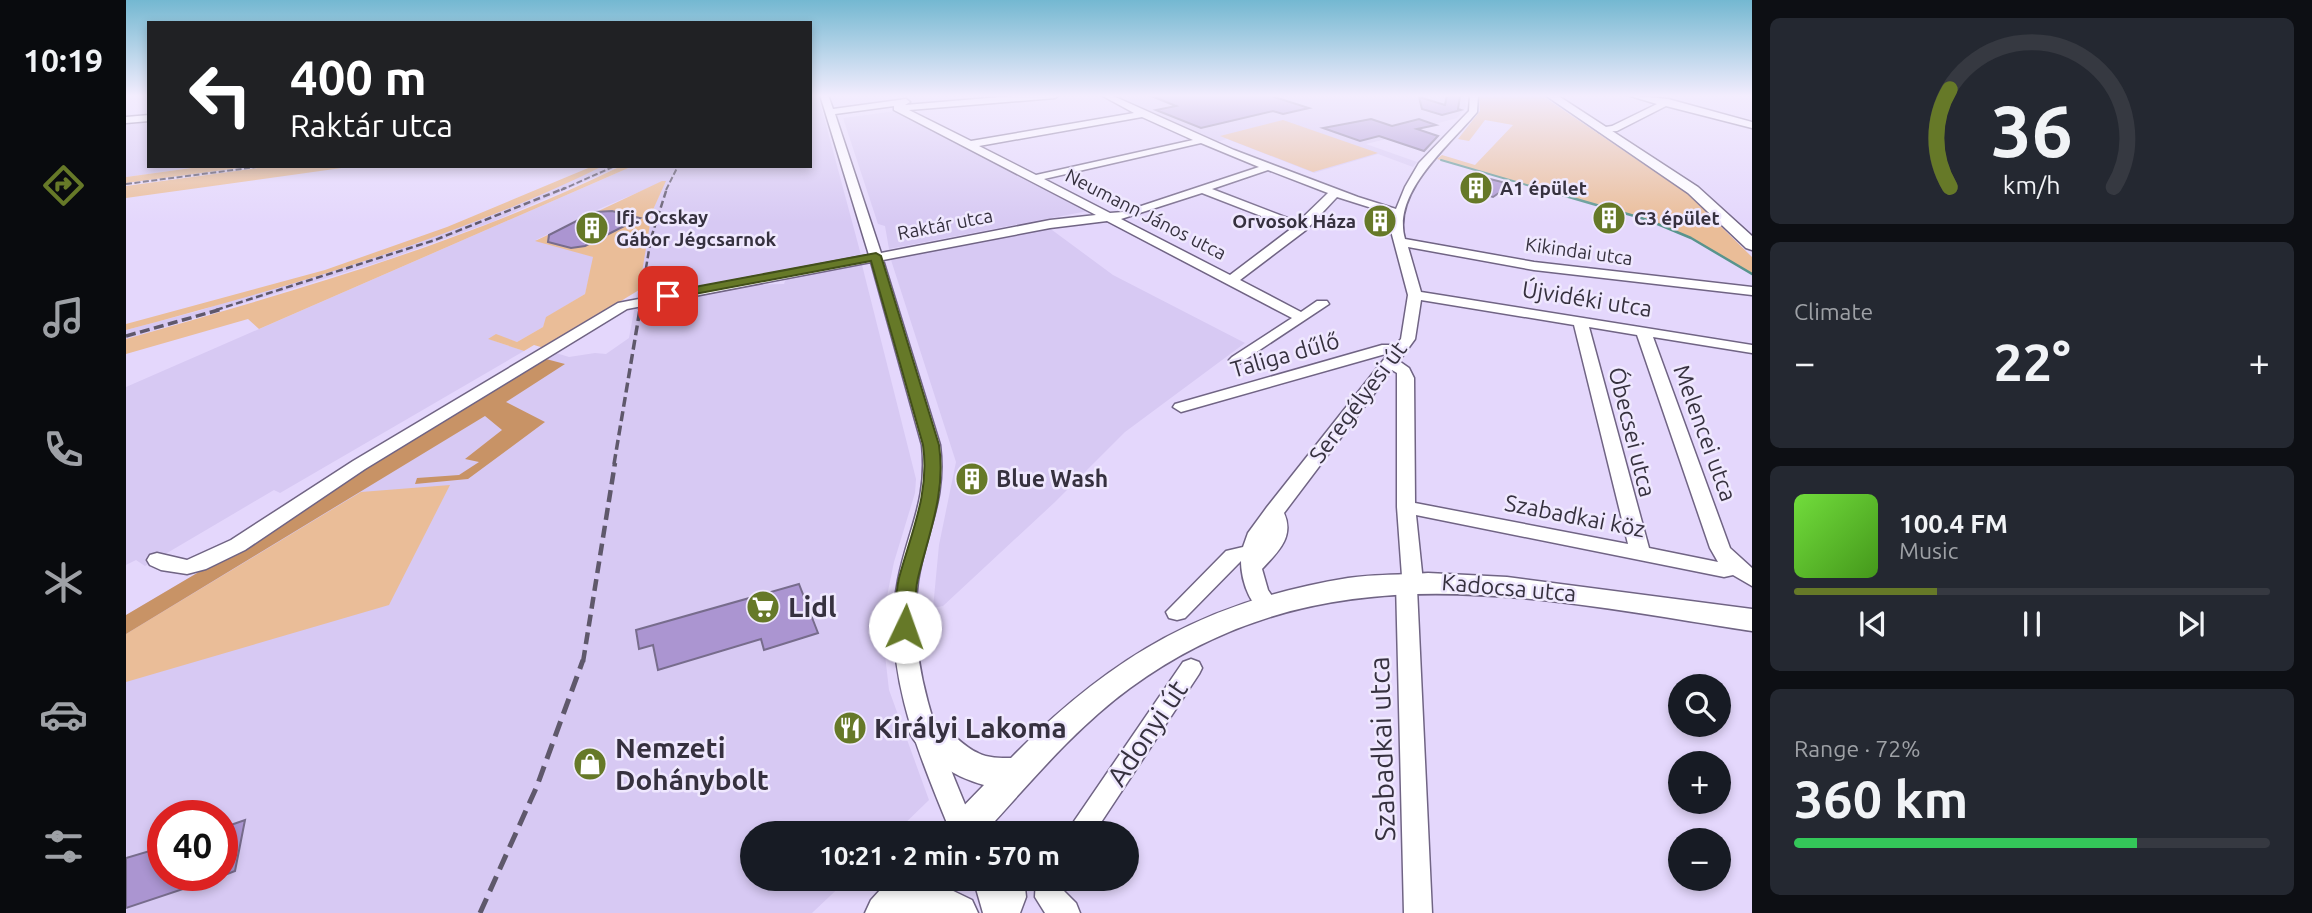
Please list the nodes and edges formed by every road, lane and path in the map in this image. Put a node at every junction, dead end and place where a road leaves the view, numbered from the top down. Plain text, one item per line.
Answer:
1 (838, 138) edge
2 (953, 138) edge
3 (1009, 138) edge
4 (1198, 138) edge
5 (1449, 138) edge
6 (1614, 138) edge
7 (1204, 140) junction
8 (967, 145) junction
9 (1268, 167) junction
10 (1031, 179) junction
11 (1202, 189) junction
12 (1335, 192) junction
13 (1400, 213) junction
14 (1111, 218) junction
15 (1302, 228) junction
16 (1750, 239) edge
17 (1401, 242) junction
18 (876, 256) junction
19 (1232, 279) junction
20 (1752, 291) edge
21 (1415, 295) junction
22 (1322, 304) dead end
23 (1301, 317) junction
24 (1580, 321) junction
25 (1643, 331) junction
26 (1752, 349) edge
27 (1396, 357) junction
28 (1237, 360) dead end
29 (1181, 407) dead end
30 (1406, 507) junction
31 (1640, 553) junction
32 (1250, 559) junction
33 (157, 560) dead end
34 (1735, 566) junction
35 (1752, 579) edge
36 (1410, 582) junction
37 (1267, 605) junction
38 (1177, 612) dead end
39 (1752, 620) edge
40 (1191, 668) dead end
41 (924, 730) junction
42 (1019, 772) junction
43 (959, 821) edge
44 (973, 821) edge
45 (1087, 821) edge
46 (905, 891) edge
47 (992, 891) edge
48 (1011, 891) edge
49 (884, 913) edge
50 (897, 913) edge
51 (959, 913) edge
52 (997, 913) edge
53 (1006, 913) edge
54 (1418, 913) edge

1 - 18 street
2 - 8 street, Neumann János utca
3 - 8 street
4 - 7 street
5 - 13 street, Seregélyesi út
6 - 16 main road
7 - 9 street
7 - 10 street
8 - 10 street, Neumann János utca
9 - 11 street, Raktár utca
9 - 12 street
10 - 14 street, Neumann János utca
11 - 14 street, Raktár utca
11 - 15 street
12 - 13 street
12 - 15 street
13 - 17 street, Seregélyesi út
14 - 18 street, Raktár utca
14 - 19 street, Neumann János utca
15 - 19 street
17 - 20 street, Kikindai utca
17 - 21 street, Seregélyesi út
18 - 33 street, Raktár utca
18 - 41 street
19 - 23 street, Neumann János utca
21 - 24 street, Újvidéki utca
21 - 27 street, Seregélyesi út
22 - 23 street, Taliga dűlő
23 - 28 street, Taliga dűlő
24 - 25 street, Újvidéki utca
24 - 31 street, Óbecsei utca
25 - 26 street, Újvidéki utca
25 - 34 street, Melencei utca
27 - 29 street, Taliga dűlő
27 - 30 street, Szabadkai utca
27 - 32 street, Seregélyesi út
30 - 31 street, Szabadkai köz
30 - 36 street, Szabadkai utca
31 - 34 street, Szabadkai köz
32 - 37 street
32 - 38 street
34 - 35 street, Melencei utca
36 - 37 main road, Kadocsa utca
36 - 39 main road, Kadocsa utca
36 - 54 street, Szabadkai utca
37 - 42 main road
40 - 45 street, Adonyi út
41 - 42 main road
41 - 43 street
42 - 44 main road
46 - 49 main road
47 - 52 street
48 - 53 street
50 - 51 main road

